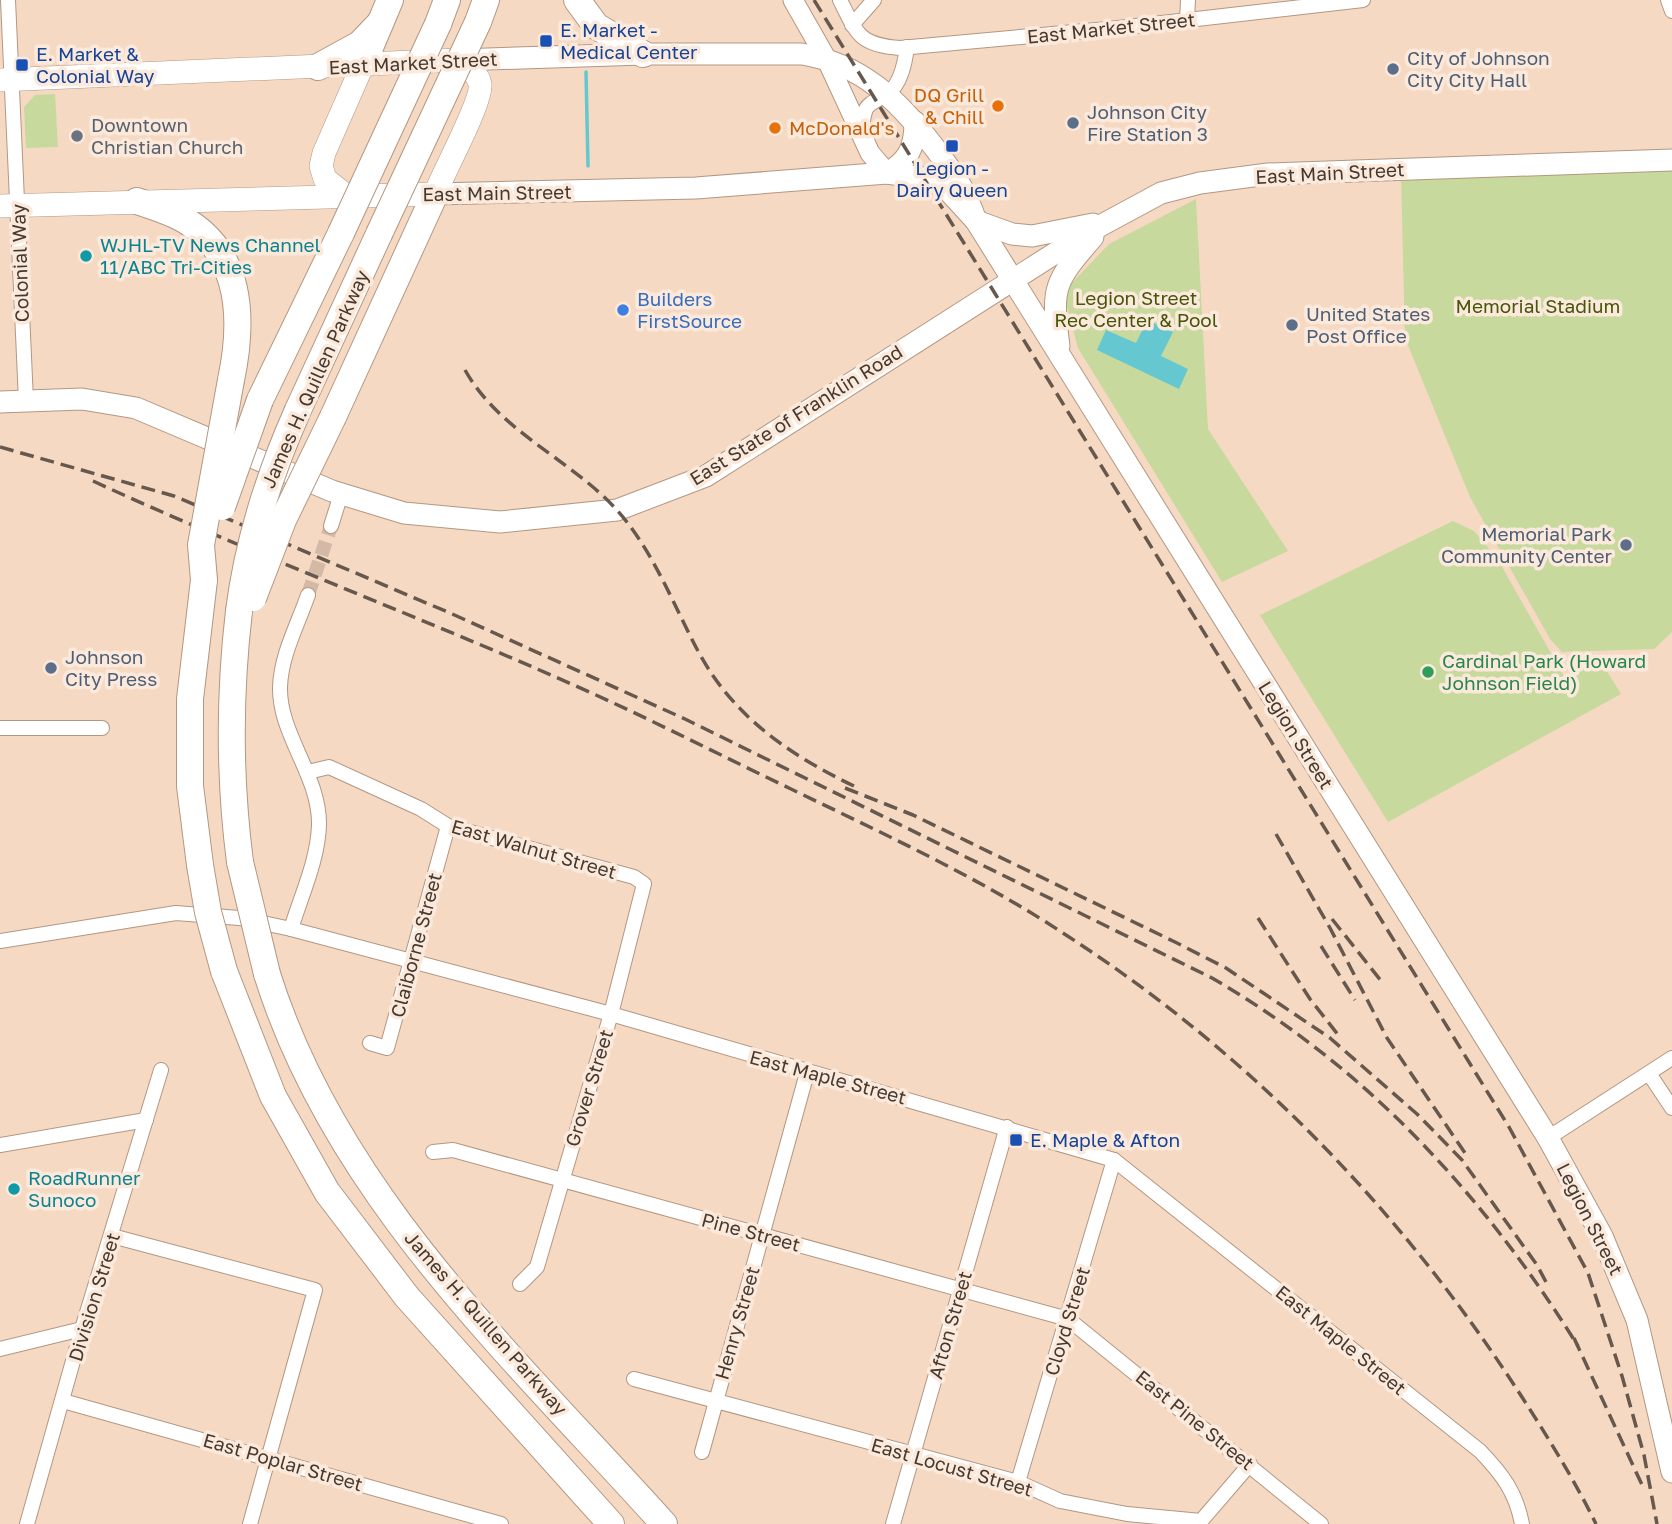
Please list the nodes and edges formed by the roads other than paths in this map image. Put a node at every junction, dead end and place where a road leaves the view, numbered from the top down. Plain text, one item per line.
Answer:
1 (8, 0) edge
2 (577, 0) edge
3 (793, 0) edge
4 (840, 0) edge
5 (874, 0) edge
6 (1188, 0) edge
7 (1363, 0) edge
8 (1668, 0) edge
9 (482, 11) edge
10 (1672, 11) edge
11 (385, 12) edge
12 (443, 12) edge
13 (1187, 20) junction
14 (852, 25) junction
15 (904, 48) junction
16 (643, 54) junction
17 (826, 58) junction
18 (458, 60) junction
19 (363, 64) junction
20 (318, 67) junction
21 (6, 80) edge
22 (889, 93) junction
23 (915, 122) junction
24 (860, 134) junction
25 (1672, 160) edge
26 (887, 173) junction
27 (435, 194) junction
28 (348, 197) junction
29 (137, 201) junction
30 (9, 205) edge
31 (976, 221) junction
32 (1105, 222) junction
33 (1013, 279) junction
34 (1060, 355) junction
35 (26, 401) junction
36 (0, 402) edge
37 (341, 494) junction
38 (331, 526) tunnel mouth
39 (203, 591) junction
40 (308, 594) tunnel mouth
41 (245, 609) junction
42 (0, 727) edge
43 (102, 728) dead end
44 (308, 772) junction
45 (448, 826) junction
46 (644, 884) joint
47 (291, 929) junction
48 (0, 941) edge
49 (412, 963) junction
50 (611, 1014) junction
51 (370, 1043) dead end
52 (1672, 1058) edge
53 (161, 1070) dead end
54 (807, 1073) junction
55 (1650, 1075) junction
56 (1672, 1108) edge
57 (146, 1120) junction
58 (1007, 1126) junction
59 (1548, 1138) junction
60 (0, 1145) edge
61 (433, 1152) dead end
62 (1114, 1160) junction
63 (562, 1180) junction
64 (763, 1235) junction
65 (112, 1236) junction
66 (520, 1284) dead end
67 (960, 1288) junction
68 (1068, 1319) junction
69 (82, 1329) junction
70 (0, 1349) edge
71 (634, 1379) dead end
72 (715, 1399) junction
73 (64, 1401) junction
74 (1668, 1431) edge
75 (702, 1452) dead end
76 (914, 1455) junction
77 (268, 1457) junction
78 (1251, 1464) junction
79 (1672, 1472) edge
80 (1018, 1482) junction
81 (469, 1520) edge
82 (27, 1524) edge
83 (250, 1524) edge
84 (501, 1524) edge
85 (611, 1524) edge
86 (664, 1524) edge
87 (893, 1524) edge
88 (1321, 1524) edge
89 (1522, 1524) edge

1 - 21 street, Colonial Way
2 - 16 highway
3 - 17 street
4 - 14 street
5 - 14 street
6 - 13 street
7 - 13 street, East Market Street
8 - 10 street
9 - 41 highway, James H. Quillen Parkway, bridge
11 - 19 highway
11 - 20 highway
12 - 39 highway, James H. Quillen Parkway, bridge
13 - 15 street, East Market Street
14 - 15 street, East Market Street
15 - 22 street
16 - 17 main road, East Market Street
16 - 18 main road, East Market Street
17 - 22 main road, Legion Street
17 - 24 street
18 - 19 main road, East Market Street
18 - 27 main road
19 - 20 main road, East Market Street
19 - 28 main road
20 - 21 main road, East Market Street
21 - 30 street, Colonial Way
22 - 23 main road, Legion Street
22 - 24 street
23 - 26 main road
23 - 31 main road, Legion Street
24 - 26 street
25 - 32 main road, East Main Street
26 - 27 main road, East Main Street
26 - 31 main road, East Main Street
27 - 28 main road, East Main Street
27 - 41 highway, bridge
28 - 29 main road, East Main Street
29 - 30 main road, East Main Street
29 - 39 highway, bridge
30 - 35 street, Colonial Way
31 - 32 main road
31 - 33 main road, Legion Street
32 - 33 main road, East Main Street
32 - 34 main road
33 - 34 main road, Legion Street
33 - 37 main road, East State of Franklin Road
34 - 59 main road, Legion Street
35 - 36 main road, East State of Franklin Road
35 - 37 main road, East State of Franklin Road
37 - 38 street
39 - 85 highway, James H. Quillen Parkway, bridge
40 - 44 street
41 - 86 highway, James H. Quillen Parkway, bridge
42 - 43 street
44 - 45 street, East Walnut Street
44 - 47 street
45 - 46 street, East Walnut Street
45 - 49 street, Claiborne Street
46 - 50 street, Grover Street
47 - 48 street, East Maple Street
47 - 49 street, East Maple Street
49 - 50 street, East Maple Street
49 - 51 street, Claiborne Street
50 - 54 street, East Maple Street
50 - 63 street, Grover Street
52 - 55 street
53 - 57 street, Division Street
54 - 58 street, East Maple Street
54 - 64 street, Henry Street
55 - 56 street
55 - 59 street
57 - 60 street
57 - 65 street, Division Street
58 - 62 street, East Maple Street
58 - 67 street, Afton Street
59 - 74 main road, Legion Street
61 - 63 street, Pine Street
62 - 68 street, Cloyd Street
62 - 89 street, East Maple Street
63 - 64 street, Pine Street
63 - 66 street, Grover Street
64 - 67 street, Pine Street
64 - 72 street, Henry Street
65 - 69 street, Division Street
65 - 77 street
67 - 68 street, Pine Street
67 - 76 street, Afton Street
68 - 78 street, East Pine Street
68 - 80 street, Cloyd Street
69 - 70 street
69 - 73 street, Division Street
71 - 72 street, East Locust Street
72 - 75 street, Henry Street
72 - 76 street, East Locust Street
73 - 77 street, East Poplar Street
73 - 82 street, Division Street
74 - 79 main road, Legion Street
76 - 80 street, East Locust Street
76 - 87 street, Afton Street
77 - 81 street, East Poplar Street
77 - 83 street
78 - 80 street, East Locust Street
78 - 88 street, East Pine Street
81 - 84 street, East Poplar Street

